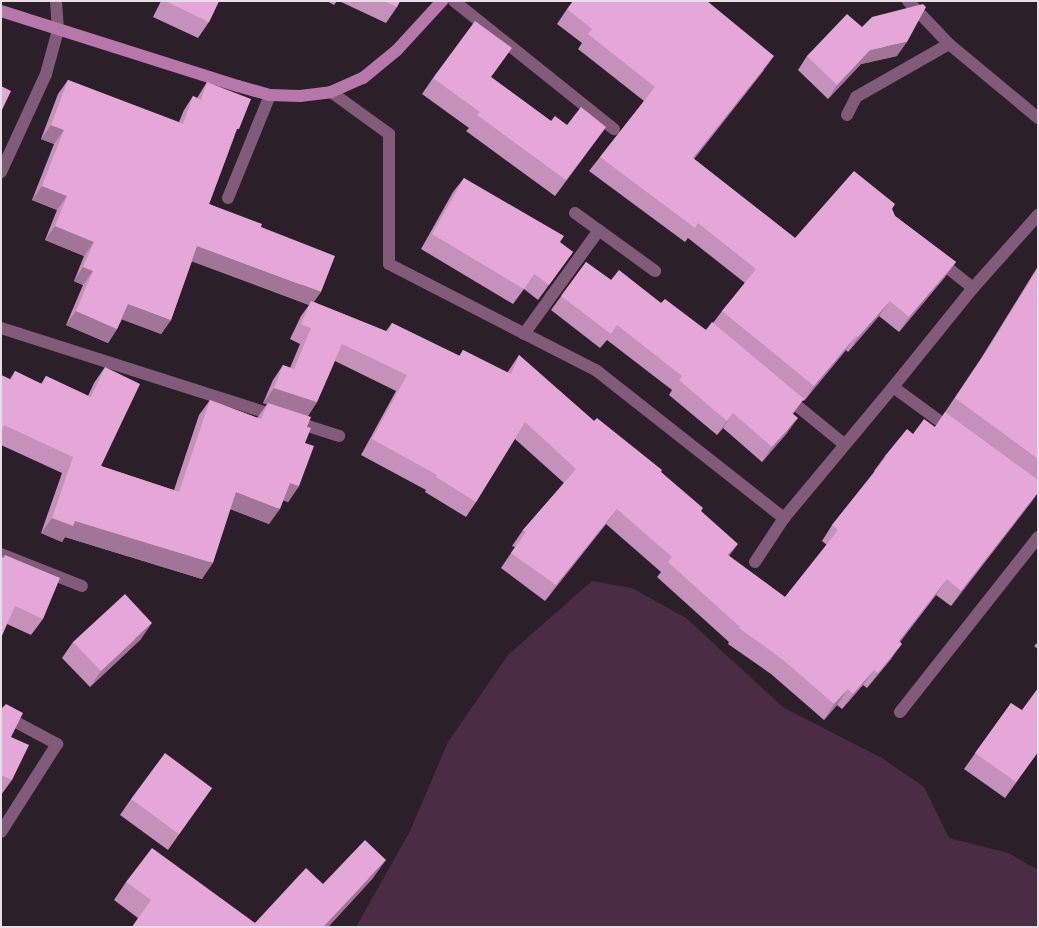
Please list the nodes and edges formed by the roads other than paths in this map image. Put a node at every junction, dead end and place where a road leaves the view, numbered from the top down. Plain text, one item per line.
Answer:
1 (56, 1) edge
2 (442, 1) edge
3 (454, 1) edge
4 (908, 1) edge
5 (1, 11) edge
6 (58, 30) junction
7 (949, 44) junction
8 (331, 92) junction
9 (270, 95) junction
10 (847, 115) dead end
11 (1038, 118) edge
12 (614, 129) dead end
13 (1, 172) edge
14 (228, 198) dead end
15 (575, 213) dead end
16 (1038, 215) edge
17 (599, 230) junction
18 (928, 253) edge
19 (655, 271) dead end
20 (973, 288) junction
21 (1, 328) edge
22 (524, 334) junction
23 (893, 387) junction
24 (777, 389) edge
25 (339, 436) dead end
26 (965, 440) edge
27 (845, 445) junction
28 (784, 518) junction
29 (1038, 537) edge
30 (1, 554) edge
31 (755, 562) dead end
32 (82, 586) dead end
33 (900, 712) dead end
34 (1, 714) edge
35 (1, 832) edge

1 - 6 street
2 - 8 street
3 - 12 street
4 - 7 street
5 - 6 street
6 - 9 street
6 - 13 street
7 - 10 street
7 - 11 street
8 - 9 street
8 - 22 street
9 - 14 street
15 - 17 street
16 - 20 street
17 - 19 street
17 - 22 street
18 - 20 street
20 - 23 street
21 - 25 street
22 - 28 street
23 - 26 street
23 - 27 street
24 - 27 street
27 - 28 street
28 - 31 street
29 - 33 street
30 - 32 street
34 - 35 street

